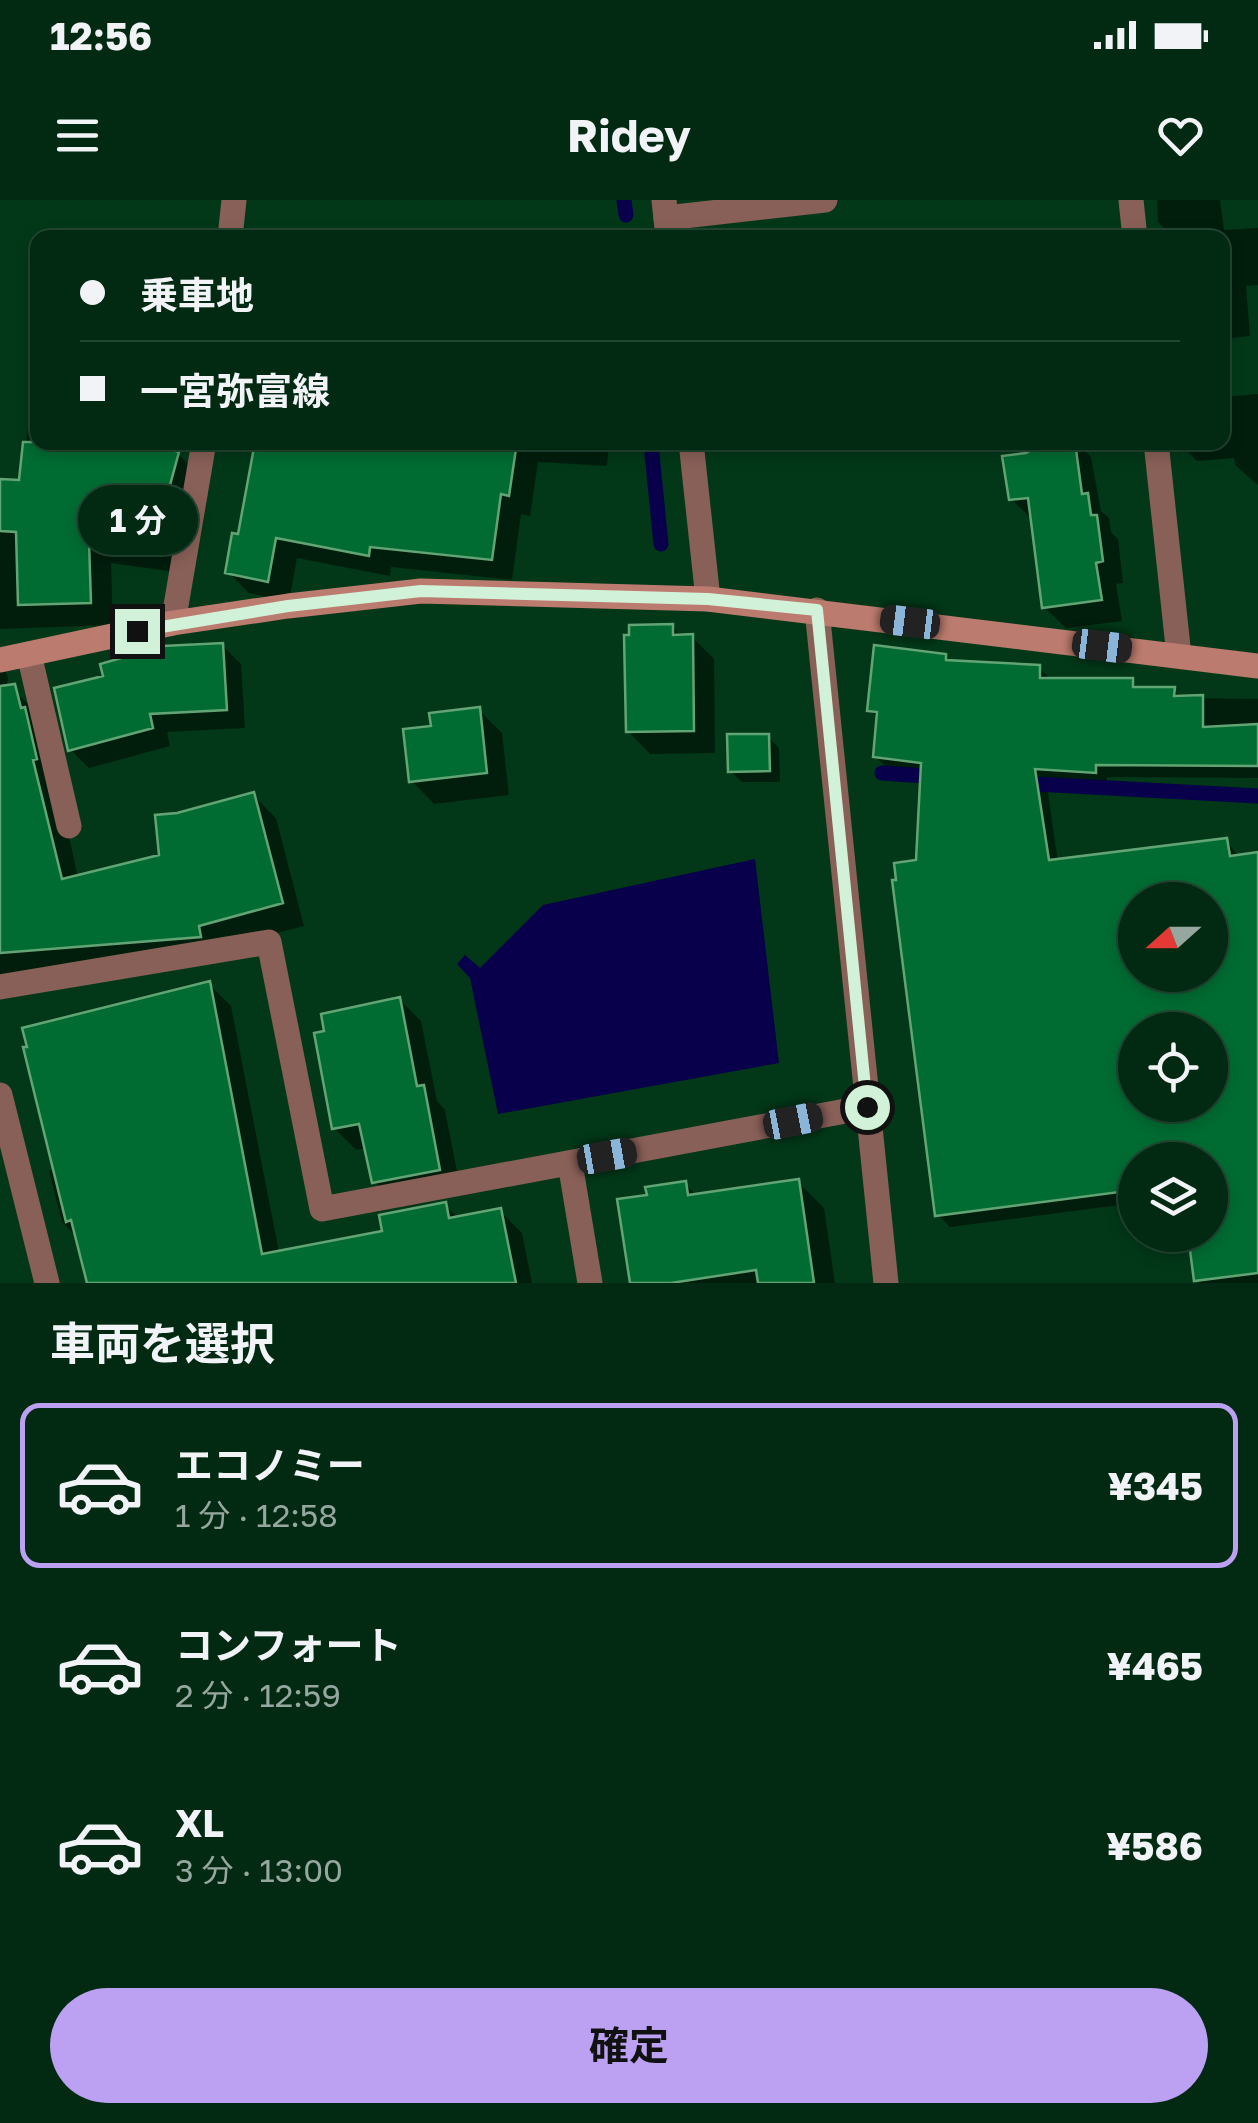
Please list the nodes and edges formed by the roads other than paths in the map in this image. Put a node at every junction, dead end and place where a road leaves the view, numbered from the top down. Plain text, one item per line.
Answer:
1 (234, 200) edge
2 (826, 200) edge
3 (1131, 200) edge
4 (666, 218) edge
5 (231, 230) edge
6 (1134, 230) edge
7 (203, 450) edge
8 (691, 450) edge
9 (1157, 450) edge
10 (708, 599) junction
11 (817, 610) junction
12 (173, 623) junction
13 (29, 654) junction
14 (1178, 656) junction
15 (0, 660) edge
16 (1258, 666) edge
17 (69, 826) dead end
18 (0, 988) edge
19 (0, 1096) edge
20 (867, 1107) junction
21 (570, 1163) junction
22 (47, 1283) edge
23 (590, 1283) edge
24 (886, 1283) edge

1 - 5 street
2 - 4 street
3 - 6 street
7 - 12 street
8 - 10 street
9 - 14 street
10 - 11 main road
10 - 12 main road
11 - 14 main road
11 - 20 street
12 - 13 main road
13 - 15 main road
13 - 17 street
14 - 16 main road
18 - 21 street
19 - 22 street
20 - 21 street
20 - 24 street
21 - 23 street

